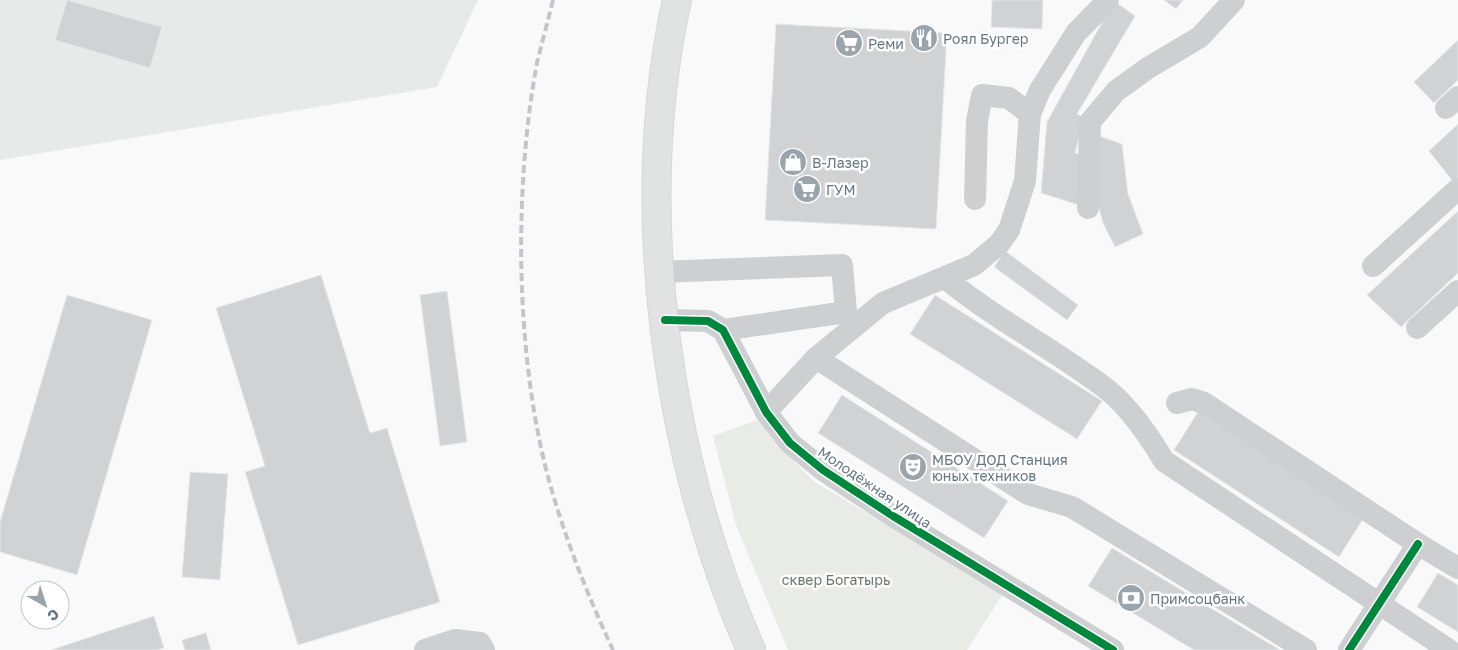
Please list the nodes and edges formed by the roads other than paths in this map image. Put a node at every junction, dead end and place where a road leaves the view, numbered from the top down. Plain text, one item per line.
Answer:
1 (677, 0) edge
2 (1108, 0) edge
3 (1234, 0) edge
4 (1030, 114) junction
5 (1458, 190) edge
6 (975, 199) dead end
7 (1088, 208) dead end
8 (1373, 266) dead end
9 (660, 272) junction
10 (945, 278) junction
11 (1458, 292) edge
12 (665, 320) junction
13 (1417, 328) dead end
14 (724, 330) junction
15 (816, 358) junction
16 (1177, 402) dead end
17 (766, 412) junction
18 (1418, 544) junction
19 (1458, 568) edge
20 (1377, 604) junction
21 (425, 650) edge
22 (484, 650) edge
23 (751, 650) edge
24 (1113, 650) edge
25 (1306, 650) edge
26 (1349, 650) edge
27 (1449, 650) edge

1 - 9 main road
2 - 4 street
3 - 7 street
4 - 6 street
4 - 10 street
5 - 8 street
9 - 12 main road
9 - 14 street
10 - 15 street
10 - 20 street
11 - 13 street
12 - 14 street
12 - 23 main road
14 - 17 street, Молодёжная улица
15 - 17 street
15 - 25 street
16 - 18 street
17 - 24 street, Молодёжная улица
18 - 19 street
18 - 20 street
20 - 26 street
20 - 27 street
21 - 22 street

